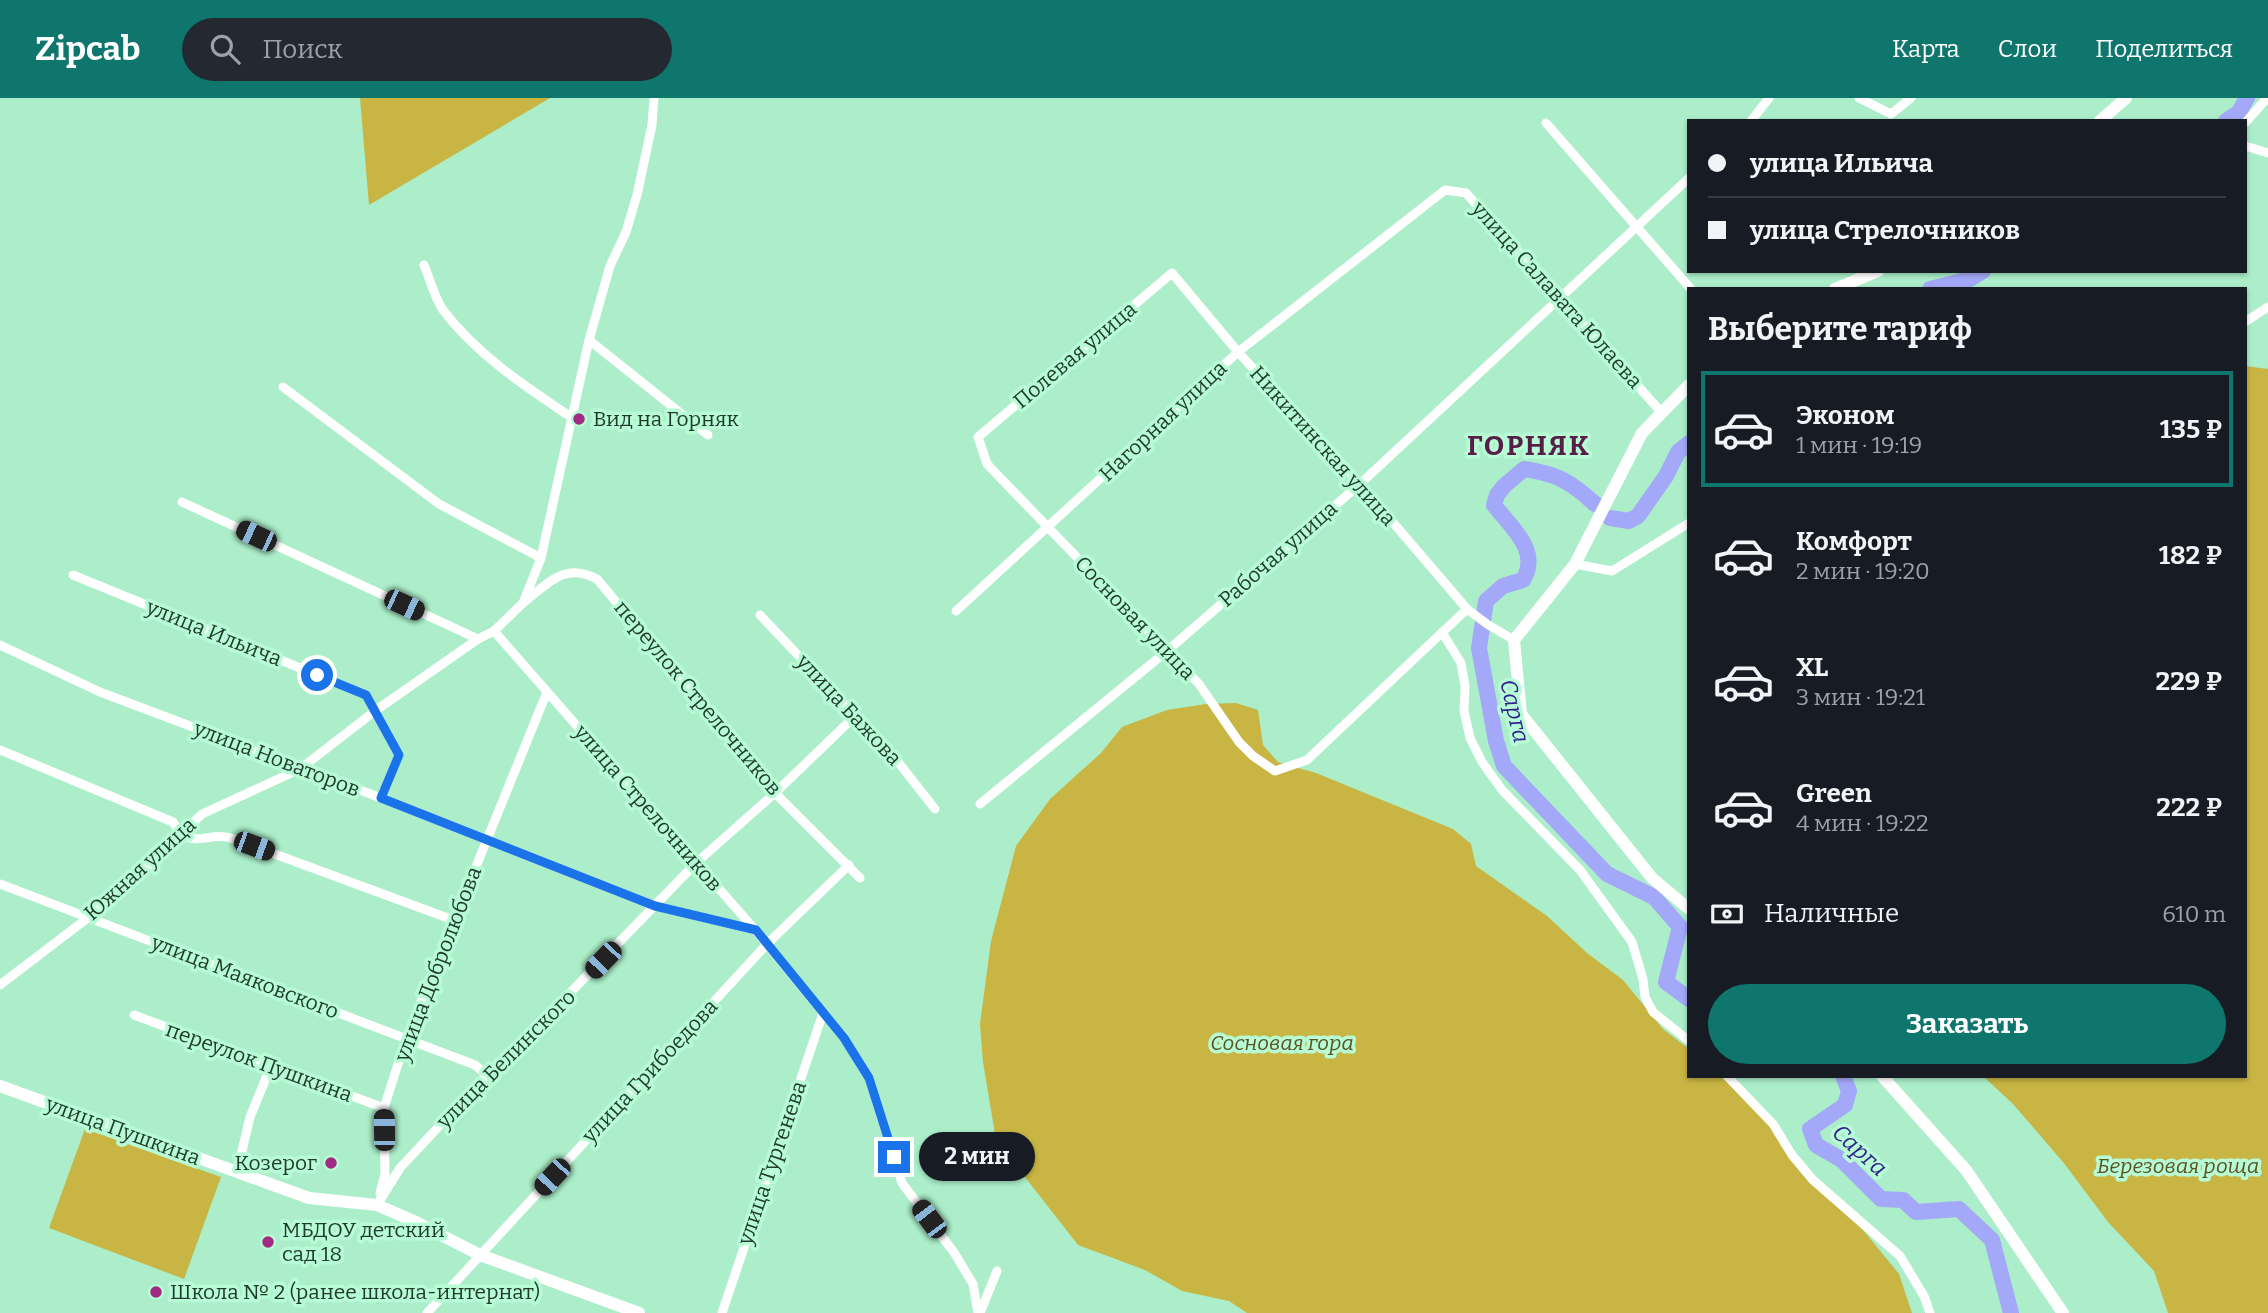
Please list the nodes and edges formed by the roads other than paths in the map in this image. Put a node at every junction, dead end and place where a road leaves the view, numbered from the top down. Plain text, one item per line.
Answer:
1 (654, 98) edge
2 (1769, 98) edge
3 (1859, 98) edge
4 (1911, 98) edge
5 (2126, 98) edge
6 (2267, 98) edge
7 (1753, 119) edge
8 (2102, 119) edge
9 (2247, 121) edge
10 (1546, 123) dead end
11 (2247, 147) edge
12 (2268, 153) edge
13 (1687, 180) edge
14 (1445, 190) joint
15 (1637, 226) junction
16 (424, 265) dead end
17 (1172, 273) joint
18 (1873, 273) edge
19 (1690, 287) edge
20 (1840, 287) edge
21 (1560, 298) junction
22 (2268, 307) edge
23 (2247, 321) edge
24 (589, 340) junction
25 (1238, 352) junction
26 (283, 387) dead end
27 (1687, 388) edge
28 (1662, 412) junction
29 (571, 417) junction
30 (708, 435) dead end
31 (978, 438) joint
32 (1360, 484) junction
33 (182, 502) dead end
34 (1687, 524) edge
35 (1048, 527) junction
36 (541, 558) junction
37 (1575, 564) junction
38 (73, 576) dead end
39 (523, 603) junction
40 (1467, 609) junction
41 (956, 611) dead end
42 (760, 615) dead end
43 (494, 631) junction
44 (1442, 632) junction
45 (478, 639) junction
46 (1514, 640) junction
47 (0, 645) edge
48 (1167, 651) junction
49 (547, 692) junction
50 (375, 711) junction
51 (855, 716) junction
52 (0, 750) edge
53 (300, 769) junction
54 (775, 793) junction
55 (381, 798) junction
56 (980, 804) dead end
57 (935, 809) dead end
58 (180, 834) junction
59 (487, 839) junction
60 (696, 863) junction
61 (849, 865) junction
62 (860, 878) dead end
63 (0, 884) edge
64 (655, 906) junction
65 (1687, 907) edge
66 (89, 917) junction
67 (456, 921) junction
68 (756, 930) junction
69 (767, 944) junction
70 (0, 985) edge
71 (822, 1013) junction
72 (134, 1016) dead end
73 (406, 1039) junction
74 (1687, 1039) edge
75 (271, 1066) junction
76 (487, 1075) junction
77 (1729, 1078) edge
78 (1884, 1078) edge
79 (0, 1086) edge
80 (384, 1108) junction
81 (237, 1172) junction
82 (377, 1205) junction
83 (481, 1255) junction
84 (997, 1271) dead end
85 (427, 1313) edge
86 (639, 1313) edge
87 (722, 1313) edge
88 (979, 1313) edge
89 (1930, 1313) edge
90 (2063, 1313) edge

1 - 24 street, Южная улица
2 - 7 street
3 - 4 street
5 - 8 street
6 - 9 street
10 - 15 street
11 - 12 street
13 - 15 street, Рабочая улица
14 - 21 street, улица Салавата Юлаева
14 - 25 street, Нагорная улица
15 - 19 street
15 - 21 street, Рабочая улица
16 - 29 street
17 - 25 street, Никитинская улица
17 - 31 street, Полевая улица
18 - 20 street
21 - 28 street, улица Салавата Юлаева
21 - 32 street, Рабочая улица
22 - 23 street
24 - 29 street, Южная улица
24 - 30 street
25 - 32 street, Никитинская улица
25 - 35 street, Нагорная улица
26 - 36 street
27 - 28 street
28 - 37 street
29 - 36 street, Южная улица
31 - 35 street, Сосновая улица
32 - 40 street, Никитинская улица
32 - 48 street, Рабочая улица
33 - 45 street
34 - 37 street
35 - 41 street, Нагорная улица
35 - 48 street, Сосновая улица
36 - 39 street, Южная улица
37 - 46 street
38 - 50 street, улица Ильича
39 - 43 street, Южная улица
39 - 54 street, переулок Стрелочников
40 - 44 street
40 - 46 street, Никитинская улица
42 - 51 street, улица Бажова
43 - 45 street, Южная улица
43 - 49 street, улица Стрелочников
44 - 48 street, Сосновая улица
44 - 74 street
45 - 50 street, Южная улица
46 - 65 street
47 - 53 street, улица Новаторов
48 - 56 street, Рабочая улица
49 - 59 street, улица Добролюбова
49 - 60 street, улица Стрелочников
50 - 53 street, Южная улица
50 - 55 street, улица Ильича
51 - 54 street, улица Белинского
51 - 57 street, улица Бажова
52 - 58 street
53 - 55 street, улица Новаторов
53 - 58 street, Южная улица
54 - 60 street, улица Белинского
54 - 61 street, переулок Стрелочников
55 - 59 street, улица Новаторов
58 - 66 street, Южная улица
58 - 67 street
59 - 64 street, улица Новаторов
59 - 67 street, улица Добролюбова
60 - 64 street, улица Белинского
60 - 68 street, улица Стрелочников
61 - 62 street, переулок Стрелочников
61 - 69 street, улица Грибоедова
63 - 66 street, улица Маяковского
64 - 68 street, улица Новаторов
64 - 76 street, улица Белинского
66 - 70 street, Южная улица
66 - 73 street, улица Маяковского
67 - 73 street, улица Добролюбова
68 - 69 street, улица Стрелочников
69 - 71 street, улица Стрелочников
69 - 83 street, улица Грибоедова
71 - 87 street, улица Тургенева
71 - 88 street, улица Стрелочников
72 - 75 street, переулок Пушкина
73 - 76 street, улица Маяковского
73 - 80 street, улица Добролюбова
75 - 80 street, переулок Пушкина
75 - 81 street
76 - 82 street, улица Белинского
77 - 89 street
78 - 90 street
79 - 81 street, улица Пушкина
80 - 82 street, улица Добролюбова
81 - 82 street, улица Пушкина
82 - 83 street, улица Пушкина
83 - 85 street, улица Грибоедова
83 - 86 street, улица Пушкина
84 - 88 street

